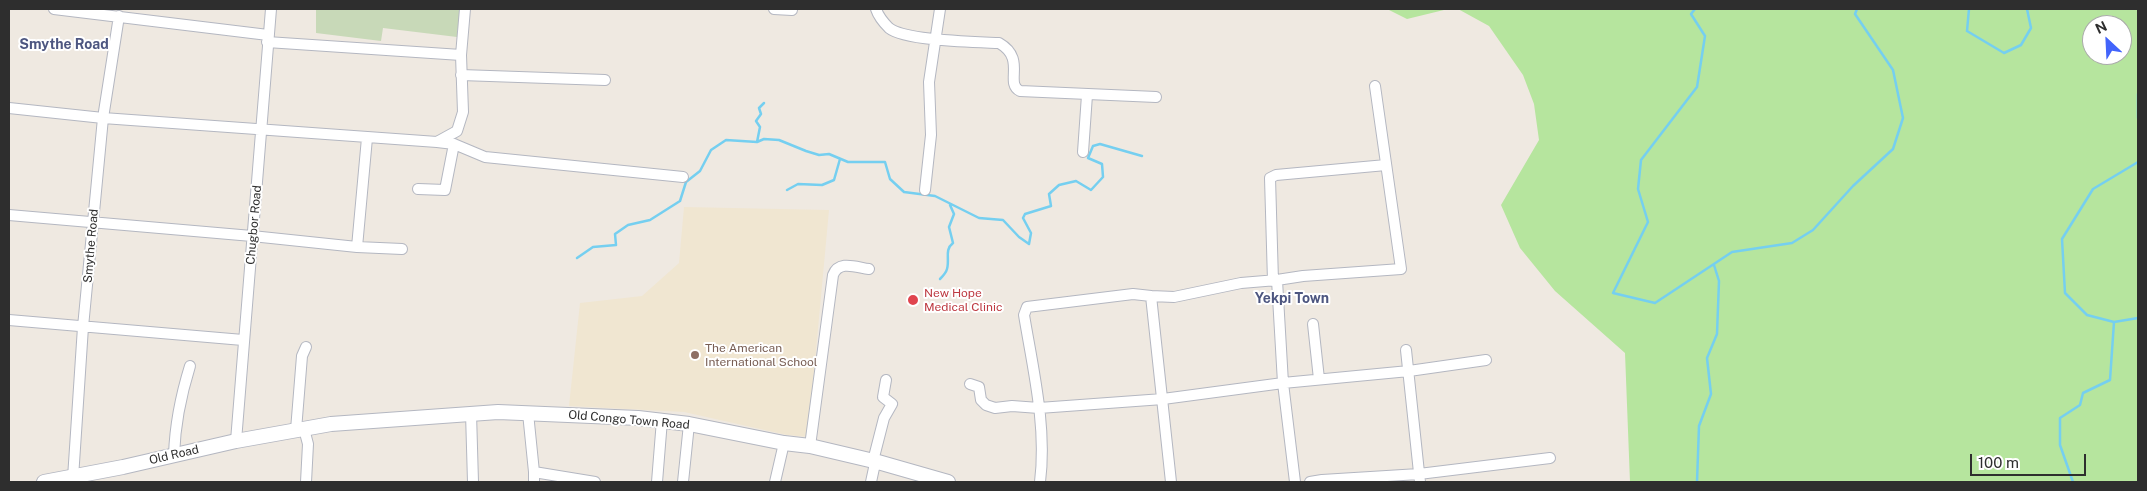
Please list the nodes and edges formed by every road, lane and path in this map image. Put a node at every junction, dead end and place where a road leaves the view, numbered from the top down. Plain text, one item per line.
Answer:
1 (54, 9) edge
2 (271, 9) edge
3 (465, 9) edge
4 (774, 9) edge
5 (876, 9) edge
6 (940, 9) edge
7 (792, 10) dead end
8 (119, 16) junction
9 (268, 38) junction
10 (935, 38) junction
11 (461, 55) junction
12 (461, 75) junction
13 (605, 80) dead end
14 (1375, 86) dead end
15 (1087, 95) junction
16 (1156, 97) dead end
17 (9, 108) edge
18 (103, 118) junction
19 (262, 130) junction
20 (367, 138) junction
21 (436, 142) junction
22 (454, 144) junction
23 (1083, 152) dead end
24 (1386, 166) junction
25 (683, 176) dead end
26 (418, 190) dead end
27 (924, 190) dead end
28 (9, 216) edge
29 (93, 224) junction
30 (252, 236) junction
31 (357, 247) junction
32 (402, 249) dead end
33 (868, 269) dead end
34 (1275, 280) junction
35 (1151, 296) junction
36 (9, 320) edge
37 (1313, 324) dead end
38 (83, 327) junction
39 (243, 340) junction
40 (306, 347) dead end
41 (1406, 350) dead end
42 (1486, 360) dead end
43 (190, 366) dead end
44 (1409, 371) junction
45 (1319, 379) junction
46 (886, 380) dead end
47 (1283, 383) junction
48 (970, 384) dead end
49 (1163, 399) junction
50 (1039, 408) junction
51 (471, 413) junction
52 (528, 413) junction
53 (662, 420) junction
54 (689, 424) junction
55 (300, 429) junction
56 (236, 440) junction
57 (784, 443) junction
58 (810, 446) junction
59 (174, 455) junction
60 (1550, 458) dead end
61 (876, 462) junction
62 (534, 477) edge
63 (73, 478) junction
64 (1420, 478) edge
65 (44, 482) edge
66 (306, 482) edge
67 (473, 482) edge
68 (594, 482) edge
69 (657, 482) edge
70 (682, 482) edge
71 (775, 482) edge
72 (871, 482) edge
73 (948, 482) edge
74 (1040, 482) edge
75 (1171, 482) edge
76 (1295, 482) edge
77 (1310, 482) edge

1 - 8 street
2 - 9 street, Chugbor Road
3 - 11 street
4 - 7 street
5 - 10 street
6 - 10 street
8 - 9 street
8 - 18 street, Smythe Road
9 - 11 street
9 - 19 street, Chugbor Road
10 - 15 street
10 - 27 street
11 - 12 street
12 - 13 street
12 - 21 street
14 - 24 street
15 - 16 street
15 - 23 street
17 - 18 street
18 - 19 street
18 - 29 street, Smythe Road
19 - 20 street
19 - 30 street, Chugbor Road
20 - 21 street
20 - 31 street
21 - 22 street
22 - 25 street
22 - 26 street
24 - 34 street
24 - 34 street
28 - 29 street
29 - 30 street
29 - 38 street, Smythe Road
30 - 31 street
30 - 39 street, Chugbor Road
31 - 32 street
33 - 58 street
34 - 35 street
34 - 47 street
35 - 49 street
35 - 50 street
36 - 38 street
37 - 45 street
38 - 39 street
38 - 63 street, Smythe Road
39 - 56 street, Chugbor Road
40 - 55 street
41 - 44 street
42 - 44 street
43 - 59 street
44 - 45 street
44 - 64 street
45 - 47 street
46 - 61 street
47 - 49 street
47 - 76 street
48 - 50 street
49 - 50 street
49 - 75 street
50 - 74 street
51 - 52 street, Old Congo Town Road
51 - 55 street, Old Congo Town Road
51 - 67 street
52 - 53 street, Old Congo Town Road
52 - 62 street
53 - 54 street, Old Congo Town Road
53 - 69 street
54 - 57 street, Old Congo Town Road
54 - 70 street
55 - 56 street, Old Road
55 - 66 street
56 - 59 street, Old Road
57 - 58 street, Old Congo Town Road
57 - 71 street
58 - 61 street, Old Congo Town Road
59 - 63 street, Old Road
60 - 64 street
61 - 72 street
61 - 73 street, Old Congo Town Road
62 - 68 street
63 - 65 street, Old Road
64 - 77 street

